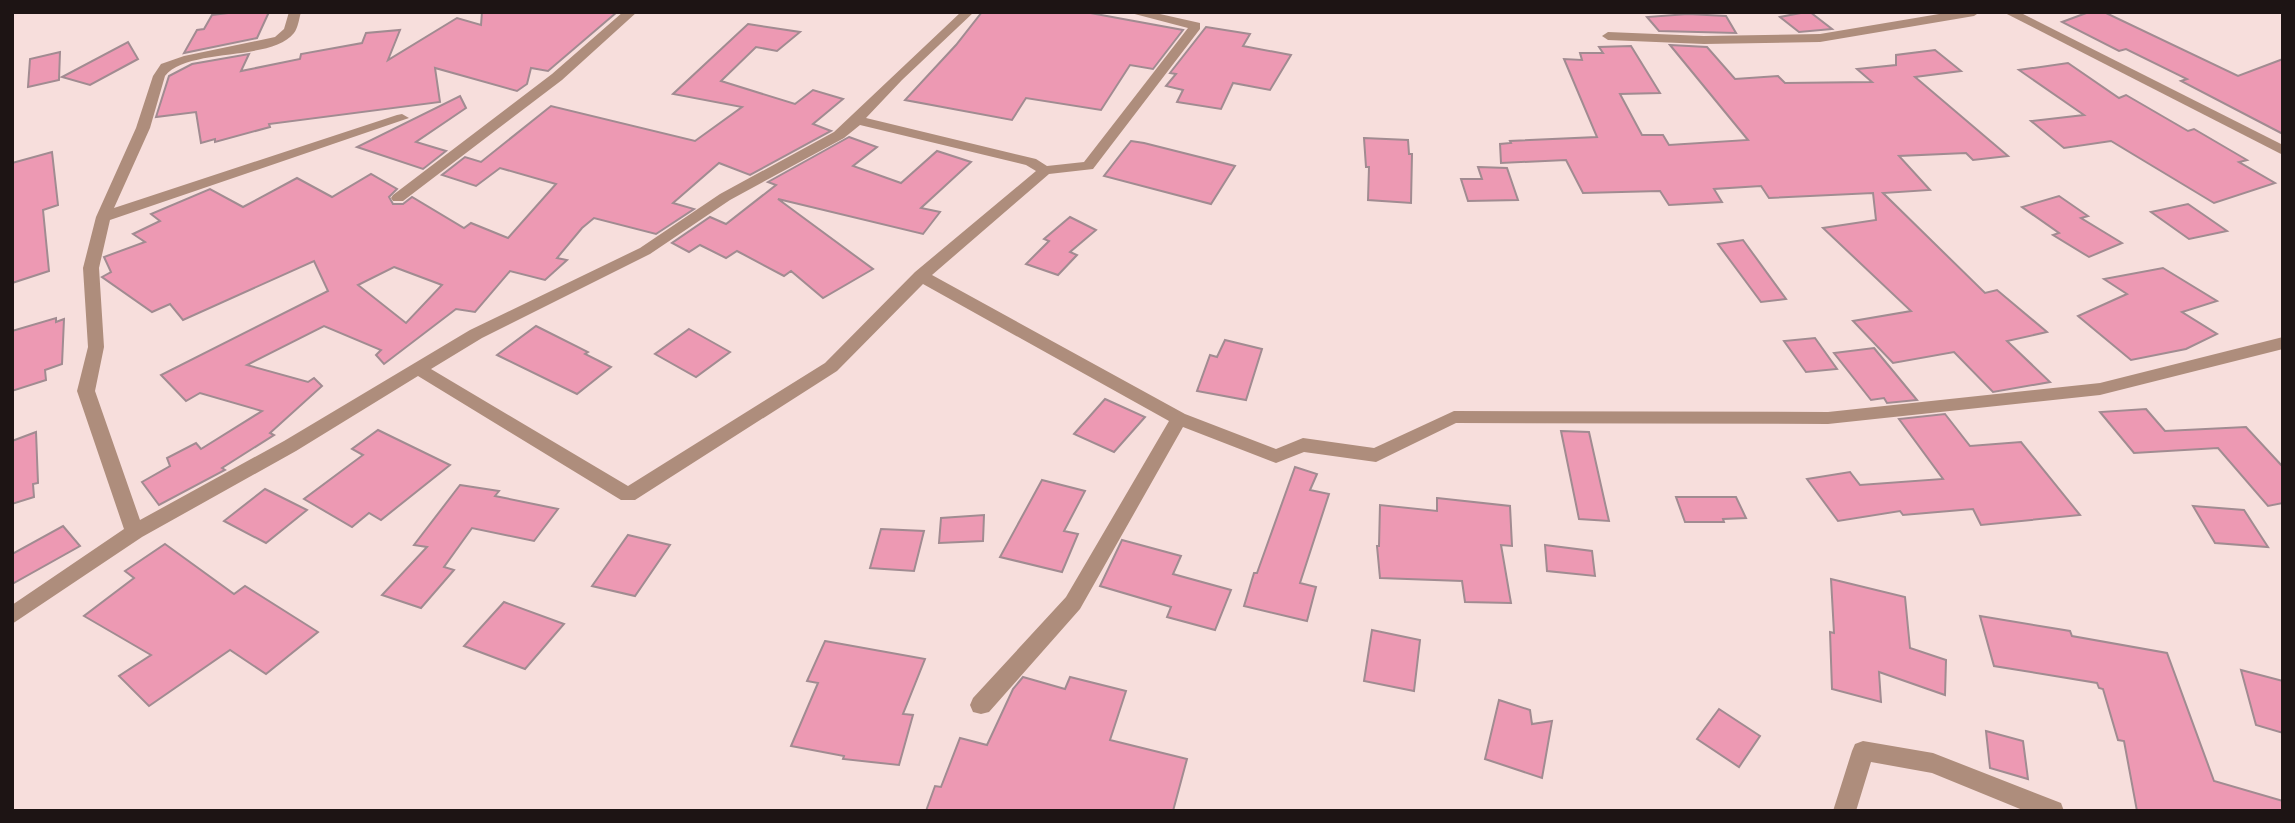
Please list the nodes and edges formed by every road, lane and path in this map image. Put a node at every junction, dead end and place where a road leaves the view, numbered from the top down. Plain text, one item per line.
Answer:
1 (295, 12) edge
2 (631, 12) edge
3 (968, 12) edge
4 (1133, 12) edge
5 (1974, 12) edge
6 (2009, 12) edge
7 (1608, 36) dead end
8 (402, 118) dead end
9 (857, 120) junction
10 (2283, 151) edge
11 (1045, 170) junction
12 (398, 198) dead end
13 (103, 218) junction
14 (921, 276) junction
15 (2283, 344) edge
16 (419, 369) junction
17 (1180, 419) junction
18 (135, 533) junction
19 (12, 616) edge
20 (981, 705) dead end
21 (1844, 811) edge
22 (2053, 811) edge

1 - 13 street
2 - 12 street
3 - 9 street
4 - 11 street
5 - 7 street
6 - 10 street
8 - 13 street
9 - 11 street
9 - 16 street
11 - 14 street
13 - 18 street
14 - 16 street
14 - 17 street
15 - 17 street
16 - 18 street
17 - 20 street
18 - 19 street
21 - 22 street

